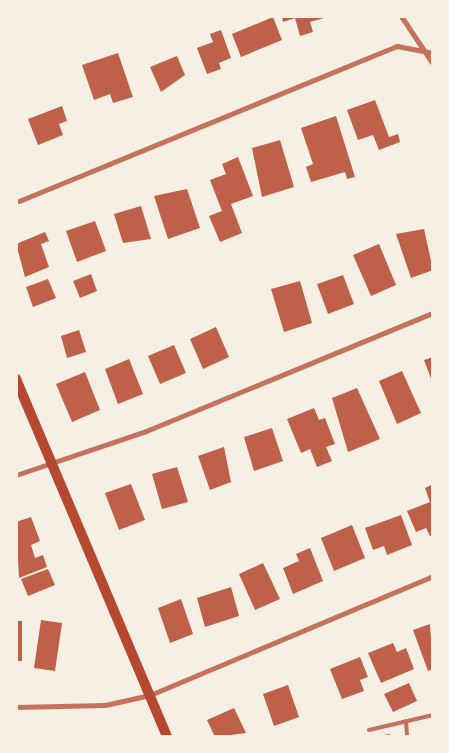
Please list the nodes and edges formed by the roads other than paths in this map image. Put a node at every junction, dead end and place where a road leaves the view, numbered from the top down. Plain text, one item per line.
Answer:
1 (401, 16) edge
2 (424, 51) junction
3 (433, 53) edge
4 (433, 64) edge
5 (20, 201) dead end
6 (433, 314) edge
7 (16, 379) edge
8 (51, 463) junction
9 (16, 475) edge
10 (433, 576) edge
11 (150, 695) junction
12 (16, 706) edge
13 (433, 715) edge
14 (406, 721) junction
15 (369, 730) dead end
16 (167, 737) edge
17 (407, 737) edge

1 - 2 street
2 - 3 street
2 - 4 street
2 - 5 street
6 - 8 street
7 - 8 main road
8 - 9 street
8 - 11 main road
10 - 11 street
11 - 12 street
11 - 16 main road
13 - 14 lane
14 - 15 lane
14 - 17 lane

